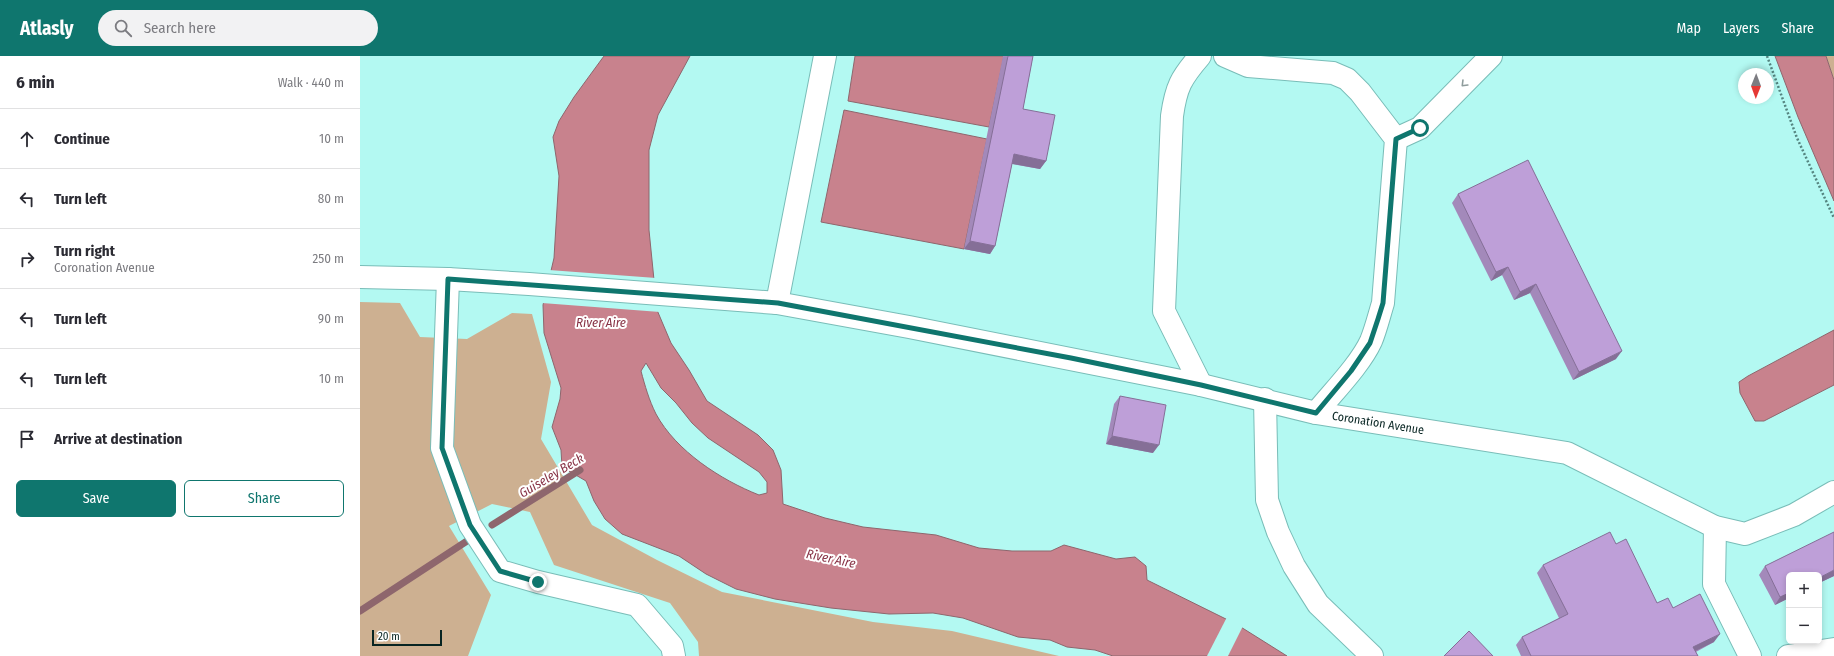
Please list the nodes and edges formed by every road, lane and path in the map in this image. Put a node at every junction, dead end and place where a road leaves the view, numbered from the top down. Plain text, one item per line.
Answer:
1 (825, 56) edge
2 (1200, 56) edge
3 (1226, 56) edge
4 (1491, 56) edge
5 (1767, 56) edge
6 (1396, 139) junction
7 (1834, 218) edge
8 (360, 277) edge
9 (448, 279) junction
10 (778, 303) junction
11 (1201, 385) junction
12 (1265, 400) junction
13 (1316, 413) junction
14 (1834, 492) edge
15 (1715, 527) junction
16 (1834, 649) edge
17 (674, 656) edge
18 (1372, 656) edge
19 (1750, 656) edge
20 (1788, 656) edge

1 - 10 street
2 - 11 street
3 - 6 street
4 -> 6 street
5 - 7 path
6 - 13 street
8 - 9 street, Coronation Avenue
9 - 10 street, Coronation Avenue
9 - 17 street
10 - 11 street, Coronation Avenue
11 - 12 street, Coronation Avenue
12 - 13 street, Coronation Avenue
12 - 18 street
13 - 15 street, Coronation Avenue
14 - 15 street, Coronation Avenue
15 - 19 street
16 - 20 street

